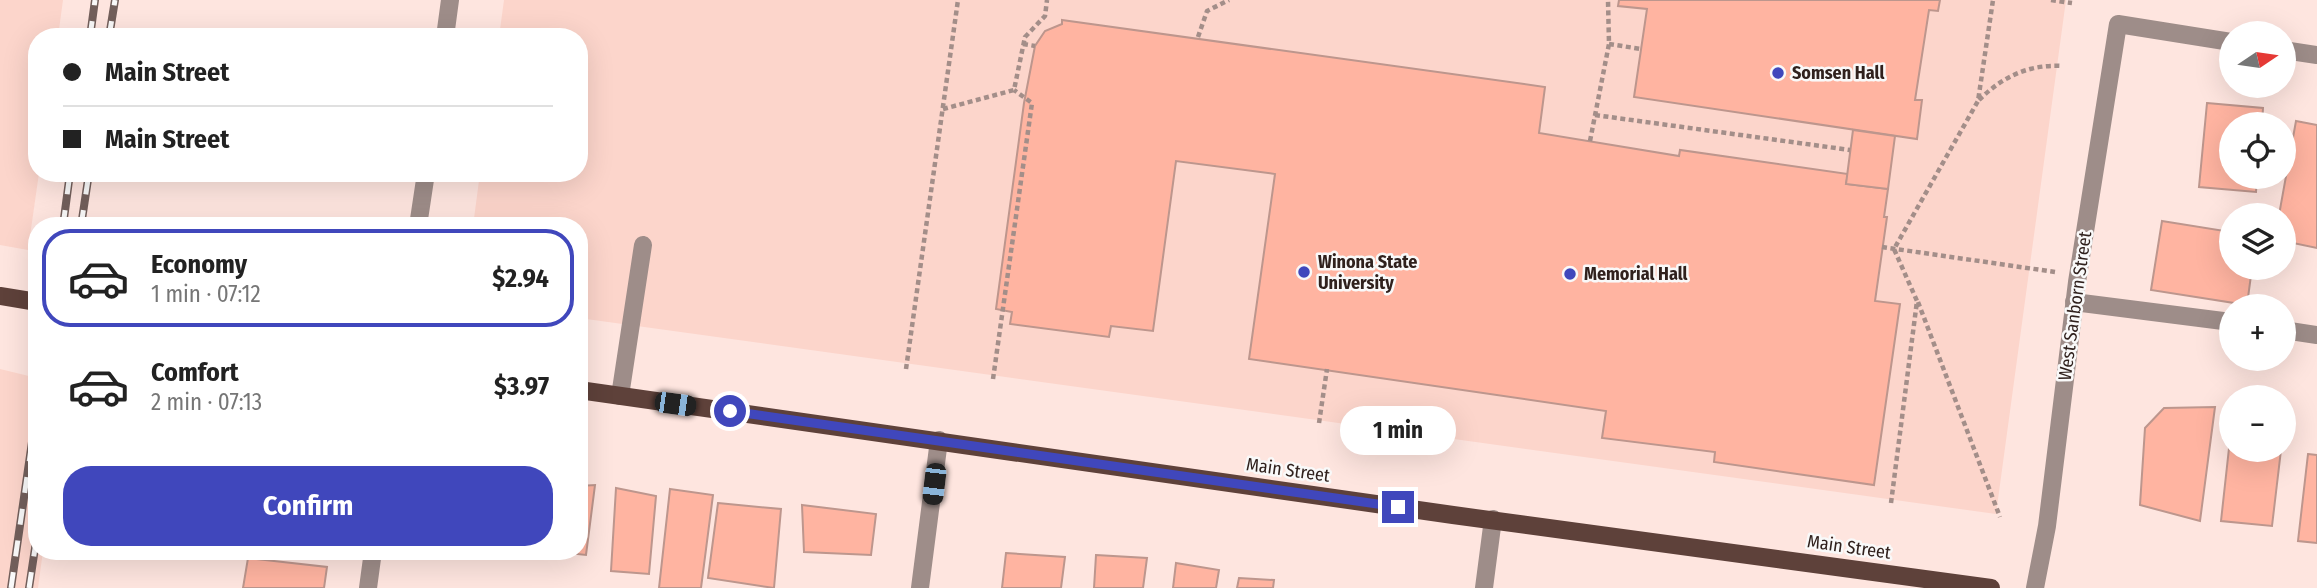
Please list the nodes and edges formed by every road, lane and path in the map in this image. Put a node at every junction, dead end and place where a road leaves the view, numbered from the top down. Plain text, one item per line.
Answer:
1 (450, 0) edge
2 (958, 0) edge
3 (1047, 0) edge
4 (1230, 0) edge
5 (1608, 0) edge
6 (1993, 0) edge
7 (2051, 0) edge
8 (2072, 3) dead end
9 (446, 28) edge
10 (1198, 37) dead end
11 (2219, 40) edge
12 (1023, 44) junction
13 (1609, 44) junction
14 (1035, 46) dead end
15 (1641, 49) dead end
16 (2296, 52) edge
17 (2317, 55) edge
18 (2062, 66) dead end
19 (1014, 90) junction
20 (1978, 102) junction
21 (943, 109) junction
22 (1595, 115) junction
23 (1590, 141) dead end
24 (1850, 150) dead end
25 (425, 182) edge
26 (419, 217) edge
27 (643, 245) dead end
28 (1882, 247) dead end
29 (1894, 248) junction
30 (2034, 269) dead end
31 (0, 296) edge
32 (28, 301) edge
33 (1917, 301) junction
34 (2074, 302) junction
35 (2219, 320) edge
36 (2296, 332) edge
37 (2317, 335) edge
38 (906, 369) dead end
39 (1327, 369) dead end
40 (993, 379) dead end
41 (588, 391) edge
42 (620, 396) junction
43 (1319, 424) dead end
44 (939, 440) junction
45 (1891, 503) dead end
46 (2000, 517) dead end
47 (1493, 519) junction
48 (372, 560) edge
49 (368, 588) edge
50 (920, 588) edge
51 (1484, 588) edge
52 (1991, 588) edge
53 (2035, 588) edge

1 - 9 street
2 - 21 path
3 - 12 path
4 - 10 path
5 - 13 path
6 - 20 path
7 - 8 path
11 - 34 street, West Sanborn Street
12 - 14 path
12 - 19 path
13 - 15 path
13 - 22 path
16 - 17 street
18 - 20 path
19 - 21 path
19 - 40 path
20 - 29 path
21 - 38 path
22 - 23 path
22 - 24 path
25 - 26 street
27 - 42 street
28 - 29 path
29 - 30 path
29 - 33 path
31 - 32 main road
33 - 45 path
33 - 46 path
34 - 35 street
34 - 53 street, West Sanborn Street
36 - 37 street
39 - 43 path
41 - 42 main road, Main Street
42 - 44 main road, Main Street
44 - 47 main road, Main Street
44 - 50 street
47 - 51 street
47 - 52 main road, Main Street
48 - 49 street

